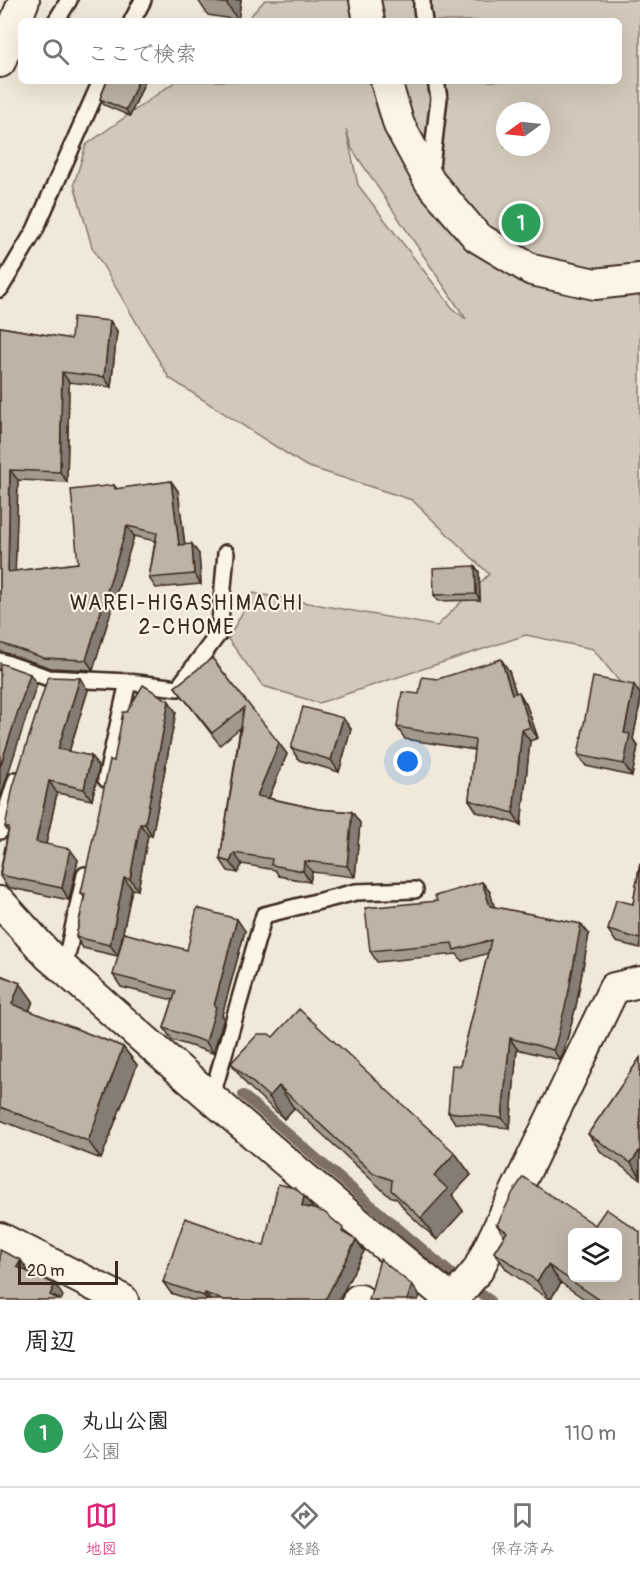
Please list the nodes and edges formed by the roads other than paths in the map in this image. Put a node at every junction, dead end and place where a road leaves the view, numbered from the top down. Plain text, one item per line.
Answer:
1 (24, 0) edge
2 (57, 0) edge
3 (69, 0) edge
4 (143, 0) edge
5 (365, 0) edge
6 (422, 0) edge
7 (49, 18) edge
8 (58, 18) edge
9 (134, 18) edge
10 (368, 18) edge
11 (424, 18) edge
12 (0, 62) edge
13 (100, 84) edge
14 (387, 84) edge
15 (436, 84) edge
16 (430, 182) junction
17 (640, 279) edge
18 (0, 290) edge
19 (226, 553) dead end
20 (0, 661) edge
21 (128, 682) junction
22 (21, 766) edge
23 (102, 796) edge
24 (0, 831) edge
25 (87, 865) edge
26 (415, 890) dead end
27 (0, 902) edge
28 (64, 969) junction
29 (640, 982) edge
30 (212, 1099) junction
31 (0, 1238) edge
32 (123, 1300) edge
33 (452, 1300) edge

1 - 12 street
2 - 7 lane
3 - 8 lane
4 - 9 lane
5 - 10 street
6 - 11 lane
13 - 18 lane
14 - 16 street
15 - 16 lane
16 - 17 street
19 - 21 lane
20 - 21 lane
21 - 23 lane
22 - 24 lane
25 - 28 lane
26 - 30 lane
27 - 28 street
28 - 30 street
29 - 33 street
30 - 33 street
31 - 32 street

